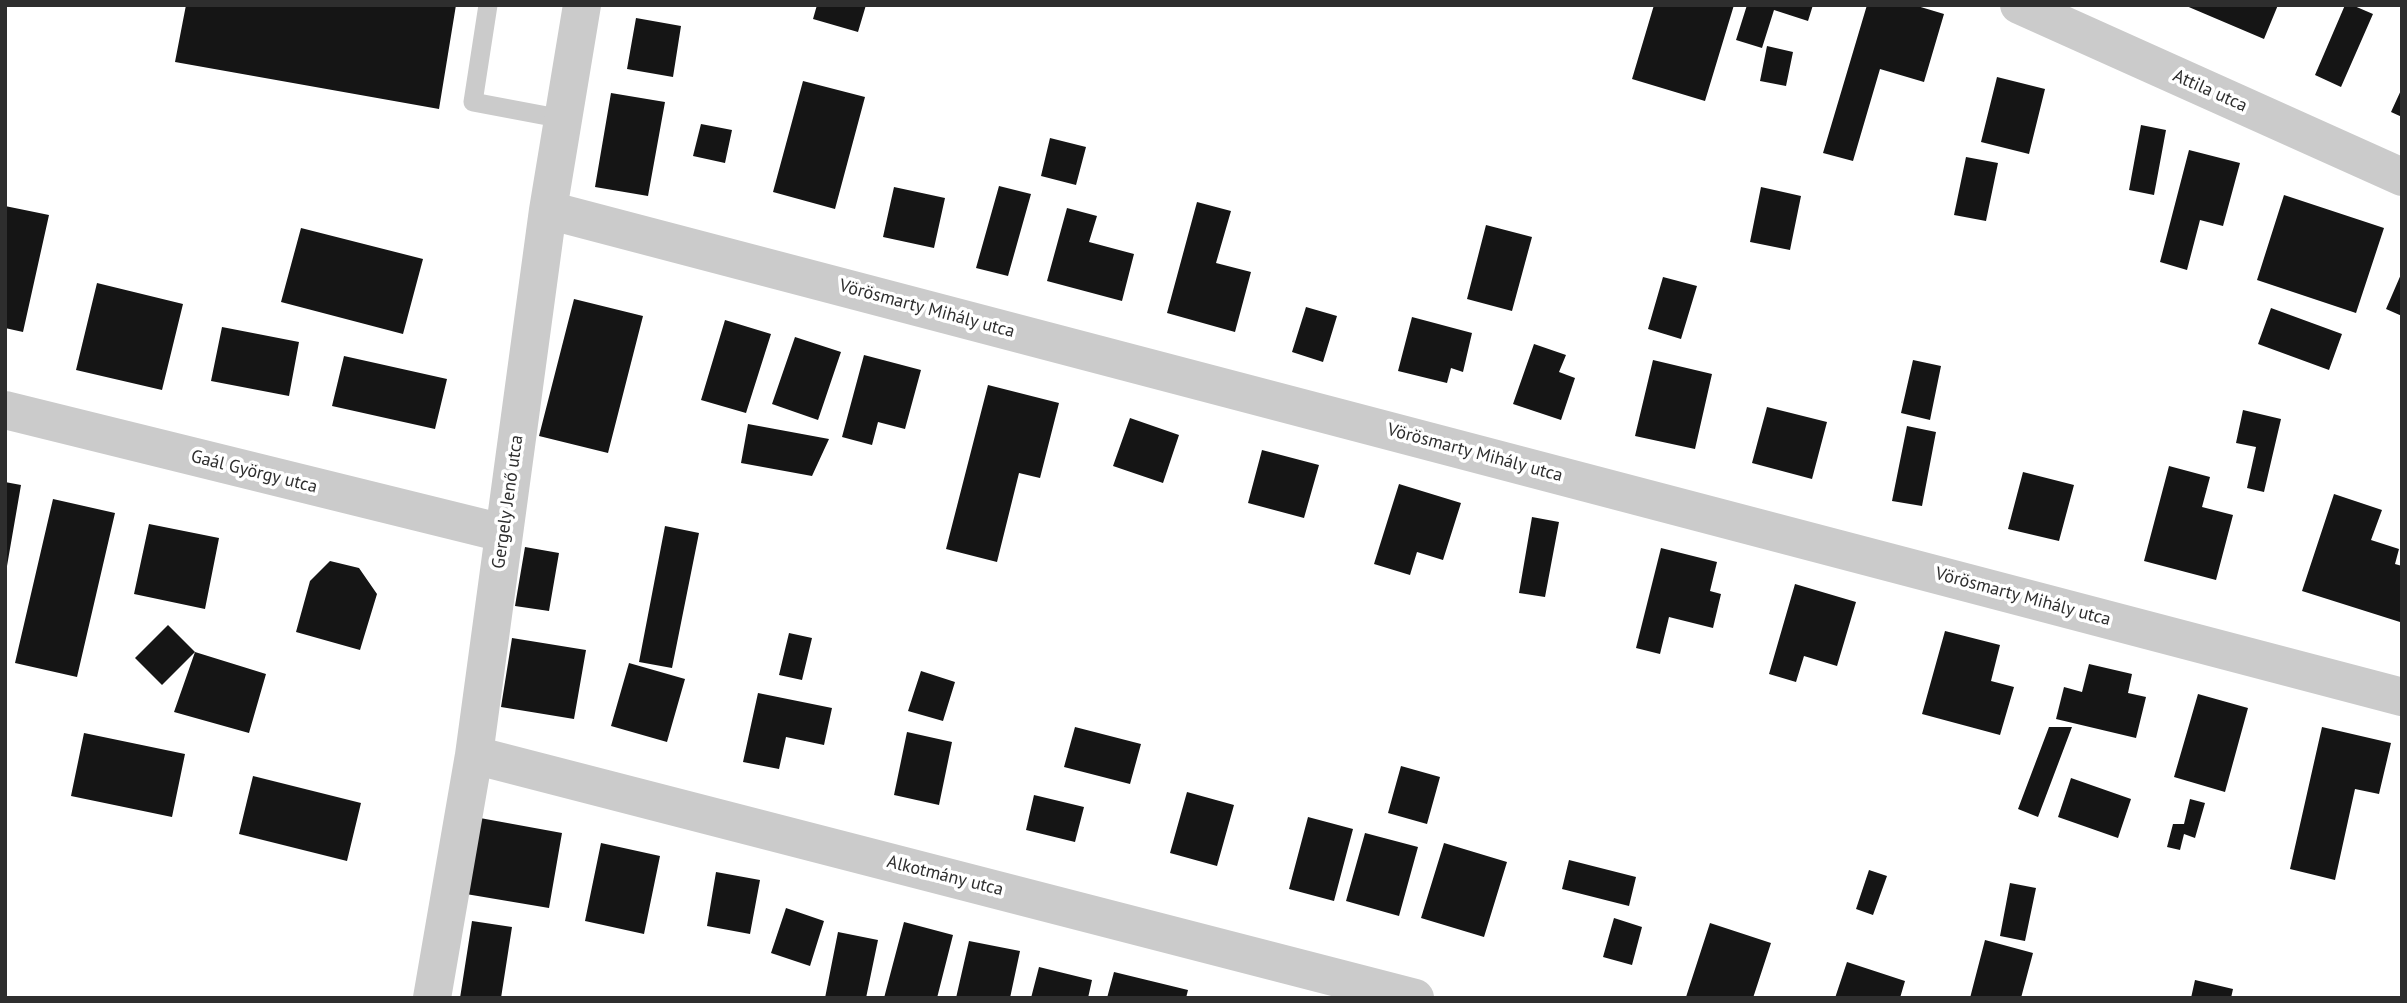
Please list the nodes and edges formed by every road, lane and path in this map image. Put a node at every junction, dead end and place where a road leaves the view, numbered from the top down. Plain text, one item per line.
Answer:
1 (488, 5) edge
2 (582, 5) edge
3 (2019, 5) edge
4 (563, 119) junction
5 (2402, 177) edge
6 (548, 210) junction
7 (5, 410) edge
8 (503, 533) junction
9 (2402, 697) edge
10 (474, 755) junction
11 (432, 998) edge
12 (1415, 998) edge

1 - 4 lane
2 - 4 street, Gergely Jenő utca
3 - 5 street, Attila utca
4 - 6 street, Gergely Jenő utca
6 - 8 street, Gergely Jenő utca
6 - 9 street, Vörösmarty Mihály utca
7 - 8 street, Gaál György utca
8 - 10 street, Gergely Jenő utca
10 - 11 street, Gergely Jenő utca
10 - 12 street, Alkotmány utca

